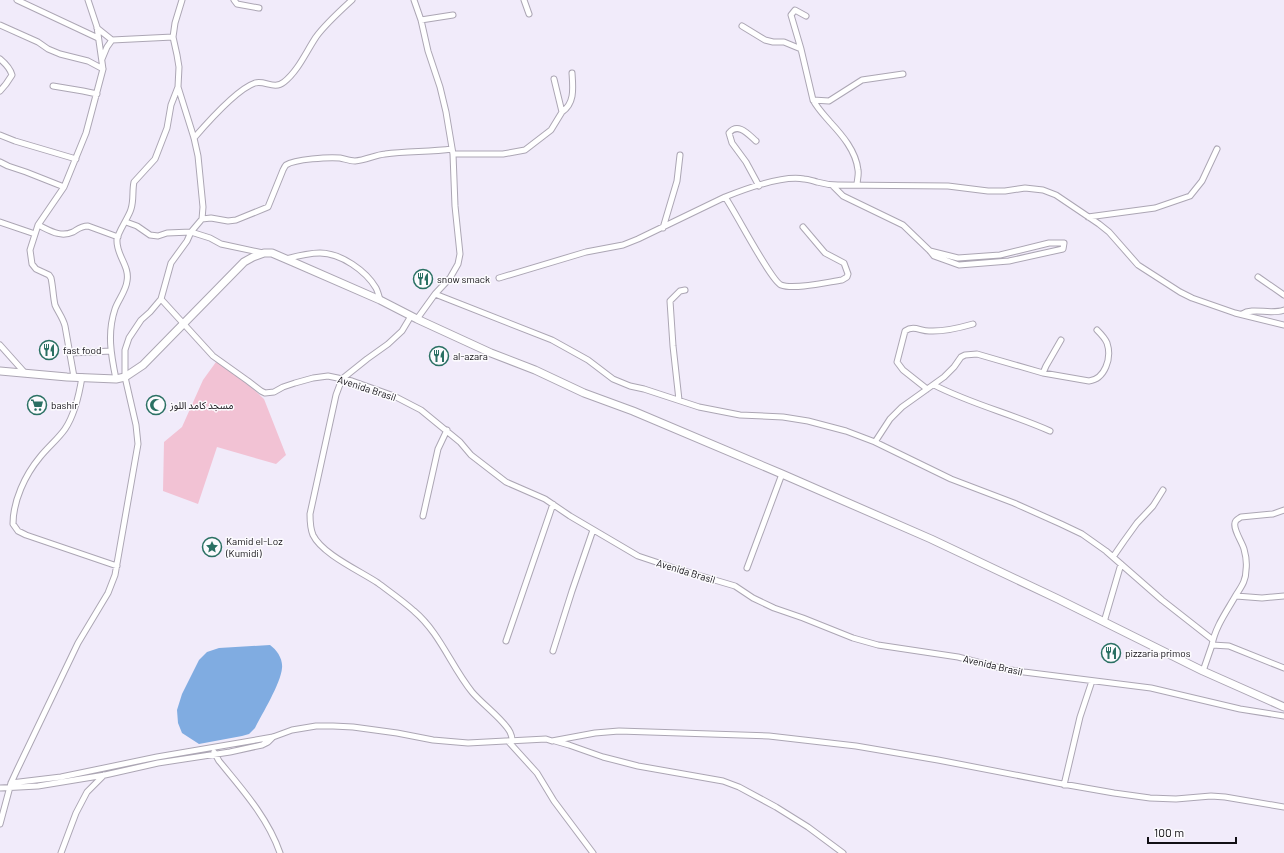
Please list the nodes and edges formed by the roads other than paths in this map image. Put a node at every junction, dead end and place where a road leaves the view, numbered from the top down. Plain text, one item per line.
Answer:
1 (18, 0) edge
2 (88, 0) edge
3 (182, 0) edge
4 (234, 0) edge
5 (352, 0) edge
6 (414, 0) edge
7 (524, 0) edge
8 (259, 8) dead end
9 (529, 14) dead end
10 (453, 15) dead end
11 (806, 16) dead end
12 (421, 20) junction
13 (0, 25) edge
14 (742, 26) dead end
15 (97, 27) junction
16 (173, 37) junction
17 (98, 38) junction
18 (112, 40) junction
19 (801, 49) junction
20 (0, 59) edge
21 (102, 59) junction
22 (103, 69) junction
23 (572, 74) dead end
24 (903, 74) dead end
25 (554, 79) dead end
26 (52, 86) dead end
27 (178, 86) junction
28 (0, 91) edge
29 (97, 94) junction
30 (813, 100) junction
31 (562, 112) junction
32 (0, 135) edge
33 (194, 138) junction
34 (756, 141) dead end
35 (1217, 149) dead end
36 (452, 151) junction
37 (680, 155) dead end
38 (76, 158) junction
39 (0, 162) edge
40 (832, 185) junction
41 (857, 185) junction
42 (759, 186) junction
43 (64, 187) junction
44 (725, 197) junction
45 (1088, 217) junction
46 (202, 219) junction
47 (0, 222) edge
48 (126, 222) junction
49 (38, 225) junction
50 (803, 227) dead end
51 (662, 228) junction
52 (191, 232) junction
53 (34, 234) junction
54 (118, 237) junction
55 (930, 250) junction
56 (264, 253) junction
57 (286, 259) junction
58 (1258, 277) dead end
59 (499, 278) dead end
60 (685, 290) dead end
61 (436, 294) junction
62 (1284, 295) edge
63 (161, 299) junction
64 (380, 300) junction
65 (1284, 310) edge
66 (1242, 314) junction
67 (414, 317) junction
68 (183, 324) junction
69 (973, 324) dead end
70 (1284, 325) edge
71 (1097, 330) dead end
72 (1061, 340) dead end
73 (0, 345) edge
74 (111, 351) junction
75 (71, 353) junction
76 (0, 371) edge
77 (25, 373) junction
78 (1043, 373) junction
79 (82, 377) junction
80 (125, 377) junction
81 (74, 378) junction
82 (116, 379) junction
83 (342, 379) junction
84 (934, 385) junction
85 (927, 389) junction
86 (679, 400) junction
87 (446, 430) junction
88 (1050, 431) dead end
89 (875, 442) junction
90 (782, 474) junction
91 (1163, 490) dead end
92 (553, 504) junction
93 (1284, 510) edge
94 (422, 516) dead end
95 (593, 530) junction
96 (1114, 557) junction
97 (1122, 564) junction
98 (117, 566) junction
99 (747, 568) dead end
100 (1236, 596) junction
101 (1284, 596) edge
102 (1104, 622) junction
103 (506, 641) dead end
104 (1212, 642) junction
105 (553, 651) dead end
106 (1284, 668) edge
107 (1203, 671) junction
108 (1092, 681) junction
109 (1284, 707) edge
110 (1284, 716) edge
111 (272, 737) junction
112 (510, 741) junction
113 (552, 741) junction
114 (212, 748) junction
115 (215, 754) junction
116 (157, 757) junction
117 (158, 763) junction
118 (105, 775) junction
119 (1064, 785) junction
120 (10, 786) junction
121 (0, 788) edge
122 (1284, 807) edge
123 (0, 824) edge
124 (61, 853) edge
125 (280, 853) edge
126 (593, 853) edge
127 (843, 853) edge

1 - 17 street
2 - 15 street
3 - 16 street
4 - 8 street
5 - 33 street
6 - 12 street
7 - 9 street
10 - 12 street
11 - 19 street
12 - 36 street
13 - 22 street
14 - 19 street
15 - 17 street
15 - 18 street
16 - 18 street
16 - 27 street
17 - 21 street
18 - 21 street
19 - 30 street
20 - 28 street
21 - 22 street
22 - 29 street
23 - 31 street
24 - 30 street
25 - 31 street
26 - 29 street
27 - 33 street
27 - 48 street
29 - 38 street
30 - 41 street
31 - 36 street
32 - 38 street
33 - 46 street
34 - 42 street
35 - 45 street
36 - 46 street
36 - 61 street
37 - 51 street
38 - 43 street
39 - 43 street
40 - 41 street
40 - 42 street
40 - 55 street
41 - 45 street
42 - 44 street
43 - 49 street
44 - 50 street
44 - 51 street
45 - 66 street
46 - 52 street
47 - 53 street
48 - 52 street
48 - 54 street
49 - 53 street
49 - 54 street
51 - 59 street
52 - 56 street
52 - 63 street
53 - 75 street
54 - 74 street
55 - 55 street
56 - 57 main road
56 - 68 main road
57 - 64 main road
57 - 64 street
58 - 62 street
60 - 86 street
61 - 67 street
61 - 86 street
63 - 68 street, Avenida Brasil
63 - 80 street
64 - 67 main road
65 - 66 street
66 - 70 street
67 - 83 street
67 - 90 main road
68 - 80 main road
68 - 83 street, Avenida Brasil
69 - 85 street
71 - 78 street
72 - 78 street
73 - 77 street
74 - 75 street
74 - 82 street
75 - 81 street
76 - 77 main road
77 - 81 main road
78 - 84 street
79 - 81 main road
79 - 82 main road
79 - 98 street
80 - 82 main road
80 - 98 street
83 - 87 street, Avenida Brasil
83 - 112 street
84 - 85 street
84 - 88 street
85 - 89 street
86 - 89 street
87 - 92 street, Avenida Brasil
87 - 94 street
89 - 96 street
90 - 99 street
90 - 102 main road
91 - 96 street
92 - 95 street, Avenida Brasil
92 - 103 street
93 - 100 street
95 - 105 street
95 - 108 street, Avenida Brasil
96 - 97 street
97 - 102 street
97 - 104 street
98 - 120 street
100 - 101 street
100 - 104 street
102 - 107 main road
104 - 106 street
104 - 107 street
107 - 109 main road
108 - 110 street, Avenida Brasil
108 - 119 street
111 - 112 street
111 - 114 street
111 - 115 street
112 - 113 street
112 - 126 street
113 - 119 street
113 - 127 street
114 - 115 street
114 - 116 street
115 - 117 street
115 - 125 street
116 - 117 street
116 - 120 street
117 - 118 street
118 - 120 street
118 - 124 street
119 - 122 street
120 - 121 street
120 - 123 street

